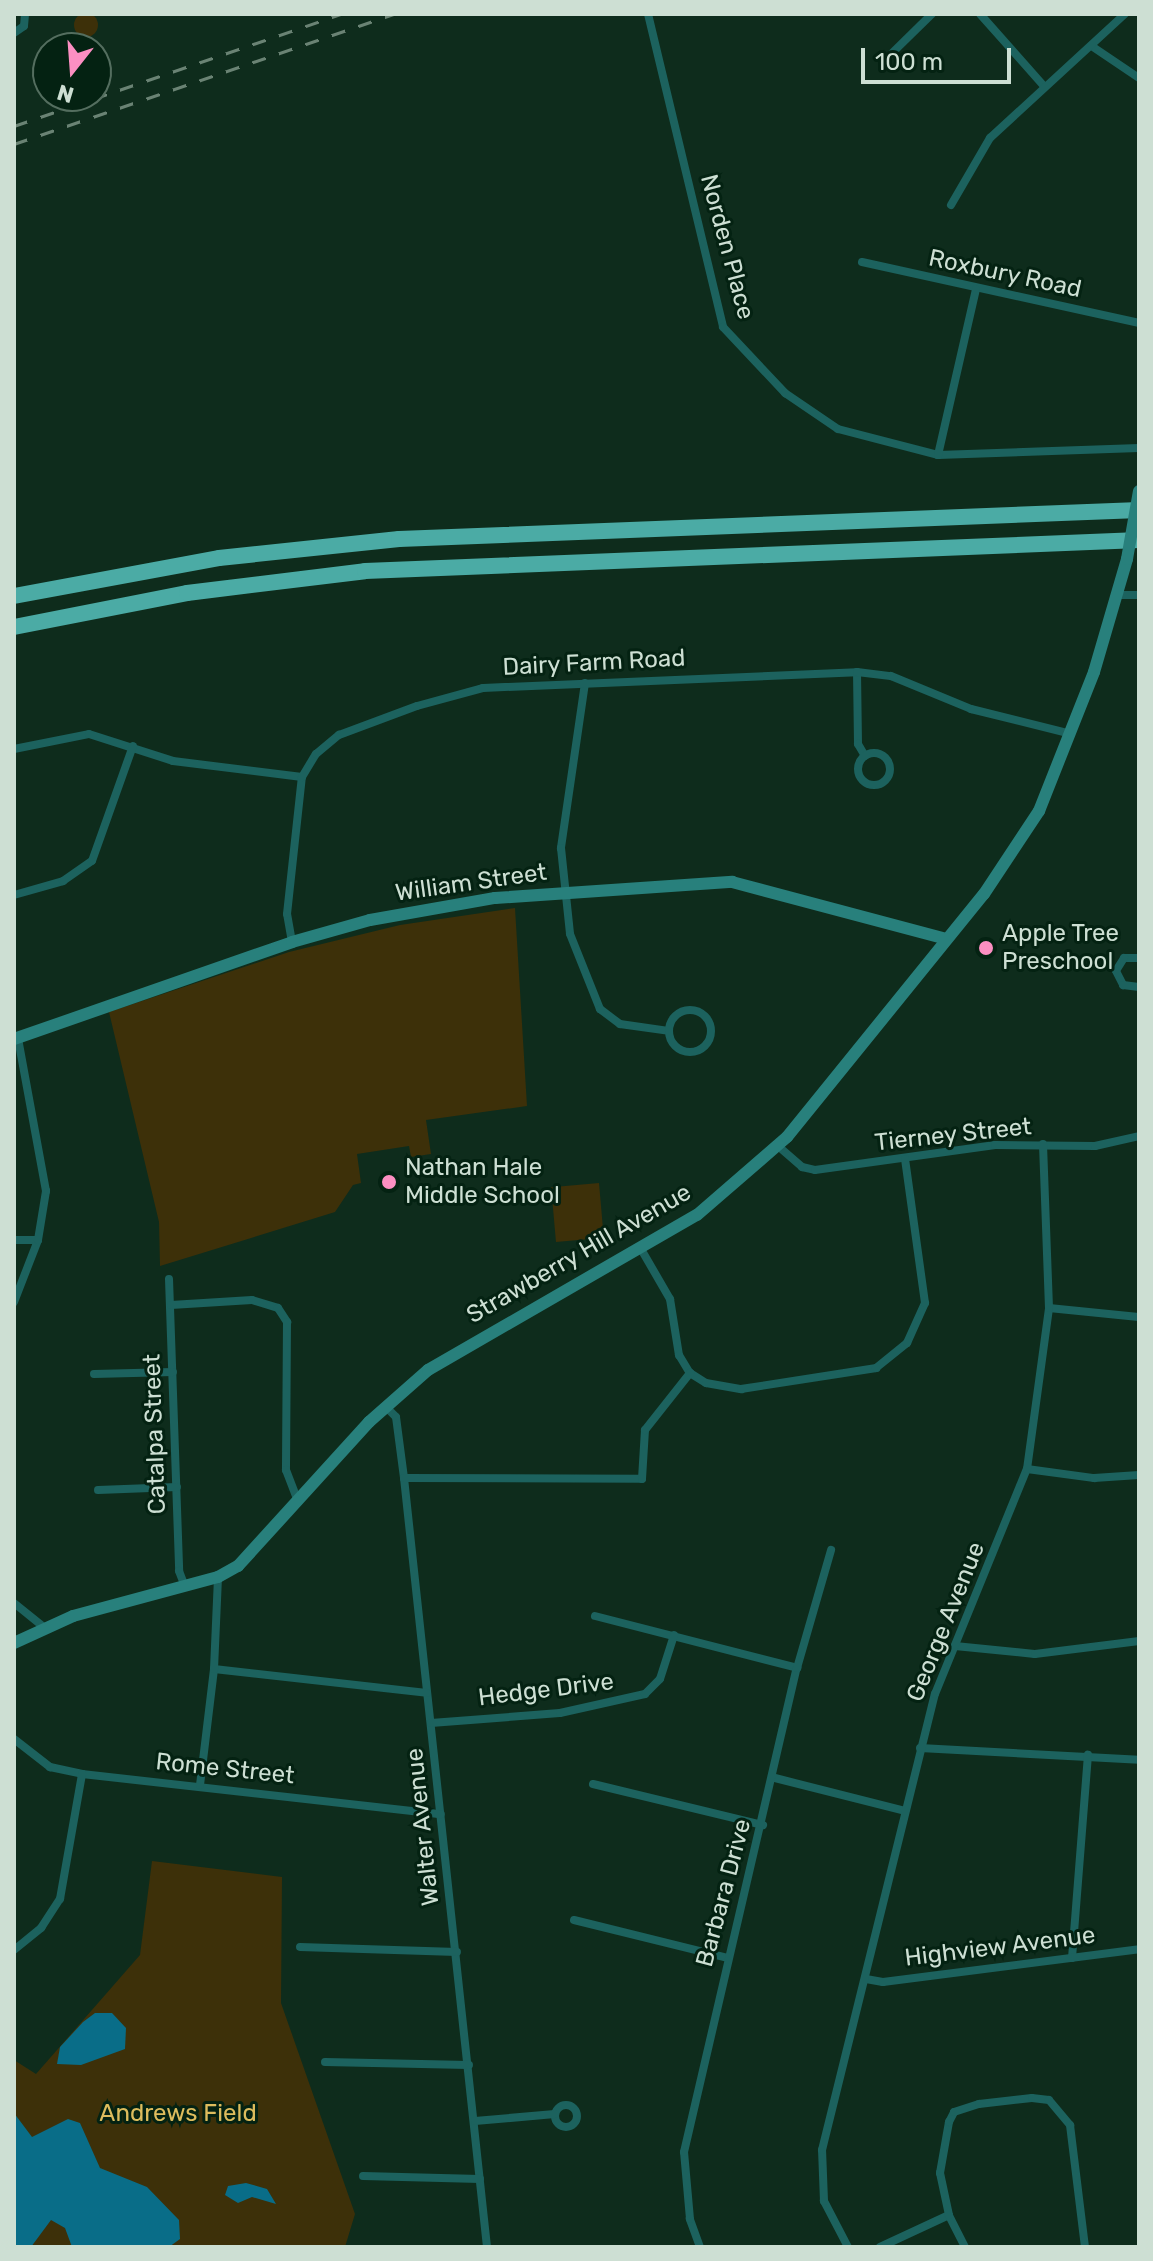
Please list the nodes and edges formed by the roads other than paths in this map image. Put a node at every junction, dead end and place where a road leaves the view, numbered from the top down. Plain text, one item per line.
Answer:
1 (25, 14) edge
2 (648, 14) edge
3 (932, 14) edge
4 (980, 14) edge
5 (1125, 14) edge
6 (14, 33) edge
7 (1093, 47) junction
8 (887, 58) dead end
9 (1139, 78) edge
10 (1044, 86) junction
11 (951, 205) dead end
12 (862, 262) dead end
13 (976, 289) junction
14 (1139, 323) edge
15 (1139, 448) edge
16 (938, 455) junction
17 (1139, 491) edge
18 (1139, 510) edge
19 (1139, 540) edge
20 (1119, 595) junction
21 (1139, 595) edge
22 (14, 596) edge
23 (14, 627) edge
24 (857, 672) junction
25 (585, 683) junction
26 (1071, 734) junction
27 (133, 746) junction
28 (14, 749) edge
29 (865, 756) junction
30 (302, 777) junction
31 (566, 892) junction
32 (14, 895) edge
33 (946, 939) junction
34 (292, 942) junction
35 (1138, 955) edge
36 (1139, 987) edge
37 (669, 1031) junction
38 (16, 1038) edge
39 (1139, 1136) edge
40 (1043, 1144) junction
41 (778, 1146) junction
42 (905, 1159) junction
43 (14, 1240) edge
44 (38, 1240) junction
45 (641, 1249) junction
46 (169, 1279) dead end
47 (14, 1302) edge
48 (171, 1305) junction
49 (1049, 1308) junction
50 (1139, 1317) edge
51 (173, 1372) junction
52 (690, 1373) junction
53 (94, 1374) dead end
54 (386, 1407) junction
55 (1027, 1469) junction
56 (1139, 1475) edge
57 (404, 1478) junction
58 (177, 1487) junction
59 (98, 1490) dead end
60 (298, 1503) junction
61 (831, 1550) dead end
62 (218, 1577) junction
63 (185, 1587) junction
64 (14, 1603) edge
65 (595, 1616) dead end
66 (44, 1627) junction
67 (674, 1635) junction
68 (1139, 1641) edge
69 (14, 1643) edge
70 (955, 1646) junction
71 (797, 1668) junction
72 (214, 1669) junction
73 (427, 1693) junction
74 (431, 1723) junction
75 (14, 1739) edge
76 (920, 1748) junction
77 (1088, 1755) junction
78 (1139, 1760) edge
79 (82, 1774) junction
80 (775, 1778) junction
81 (593, 1784) dead end
82 (200, 1785) junction
83 (905, 1811) junction
84 (441, 1814) junction
85 (763, 1825) junction
86 (574, 1920) dead end
87 (300, 1947) dead end
88 (1139, 1949) edge
89 (14, 1950) edge
90 (457, 1952) junction
91 (727, 1958) junction
92 (1072, 1958) junction
93 (866, 1979) junction
94 (325, 2062) dead end
95 (469, 2065) junction
96 (555, 2114) dead end
97 (475, 2121) junction
98 (363, 2176) dead end
99 (480, 2179) junction
100 (949, 2215) junction
101 (487, 2247) edge
102 (700, 2247) edge
103 (848, 2247) edge
104 (880, 2247) edge
105 (965, 2247) edge
106 (1085, 2247) edge

1 - 6 street
2 - 16 street, Norden Place
3 - 8 street
4 - 10 street
5 - 7 street
7 - 9 street
7 - 10 street
10 - 11 street
12 - 13 street, Roxbury Road
13 - 14 street, Roxbury Road
13 - 16 street
15 - 16 street, Norden Place
17 - 20 main road, Strawberry Hill Avenue, bridge
18 - 22 highway
19 - 23 highway
20 - 21 street
20 - 26 main road, Strawberry Hill Avenue
24 - 25 street, Dairy Farm Road
24 - 26 street, Dairy Farm Road
24 - 29 street
25 - 30 street, Dairy Farm Road
25 - 31 street
26 - 33 main road, Strawberry Hill Avenue
27 - 28 street
27 - 30 street
27 - 32 street
29 - 29 street
30 - 34 street
31 - 33 main road, William Street
31 - 34 main road, William Street
31 - 37 street
33 - 41 main road, Strawberry Hill Avenue
34 - 38 main road, William Street
35 - 36 street
37 - 37 street
38 - 44 street
39 - 40 street, Tierney Street
40 - 42 street, Tierney Street
40 - 49 street, George Avenue
41 - 42 street, Tierney Street
41 - 45 main road, Strawberry Hill Avenue
42 - 52 street
43 - 44 street
44 - 47 street
45 - 52 street
45 - 54 main road, Strawberry Hill Avenue
46 - 48 street, Catalpa Street
48 - 51 street, Catalpa Street
48 - 60 street
49 - 50 street
49 - 55 street, George Avenue
51 - 53 street
51 - 58 street, Catalpa Street
52 - 57 street
54 - 57 street, Walter Avenue
54 - 60 main road, Strawberry Hill Avenue
55 - 56 street
55 - 70 street, George Avenue
57 - 73 street, Walter Avenue
58 - 59 street
58 - 63 street, Catalpa Street
60 - 62 main road, Strawberry Hill Avenue
61 - 71 street, Barbara Drive
62 - 63 main road, Strawberry Hill Avenue
62 - 72 street
63 - 66 main road, Strawberry Hill Avenue
64 - 66 street
65 - 67 street
66 - 69 main road, Strawberry Hill Avenue
67 - 71 street
67 - 74 street, Hedge Drive
68 - 70 street
70 - 76 street, George Avenue
71 - 80 street, Barbara Drive
72 - 73 street
72 - 82 street
73 - 74 street, Walter Avenue
74 - 84 street, Walter Avenue
75 - 79 street, Rome Street
76 - 77 street
76 - 83 street, George Avenue
77 - 78 street
77 - 92 street
79 - 82 street, Rome Street
79 - 89 street
80 - 83 street
80 - 85 street, Barbara Drive
81 - 85 street
82 - 84 street, Rome Street
83 - 93 street, George Avenue
84 - 90 street, Walter Avenue
85 - 91 street, Barbara Drive
86 - 91 street
87 - 90 street
88 - 92 street, Highview Avenue
90 - 95 street, Walter Avenue
91 - 102 street, Barbara Drive
92 - 93 street, Highview Avenue
93 - 103 street, George Avenue
94 - 95 street
95 - 97 street, Walter Avenue
96 - 97 street
97 - 99 street, Walter Avenue
98 - 99 street
99 - 101 street, Walter Avenue
100 - 104 street
100 - 105 street
100 - 106 street

